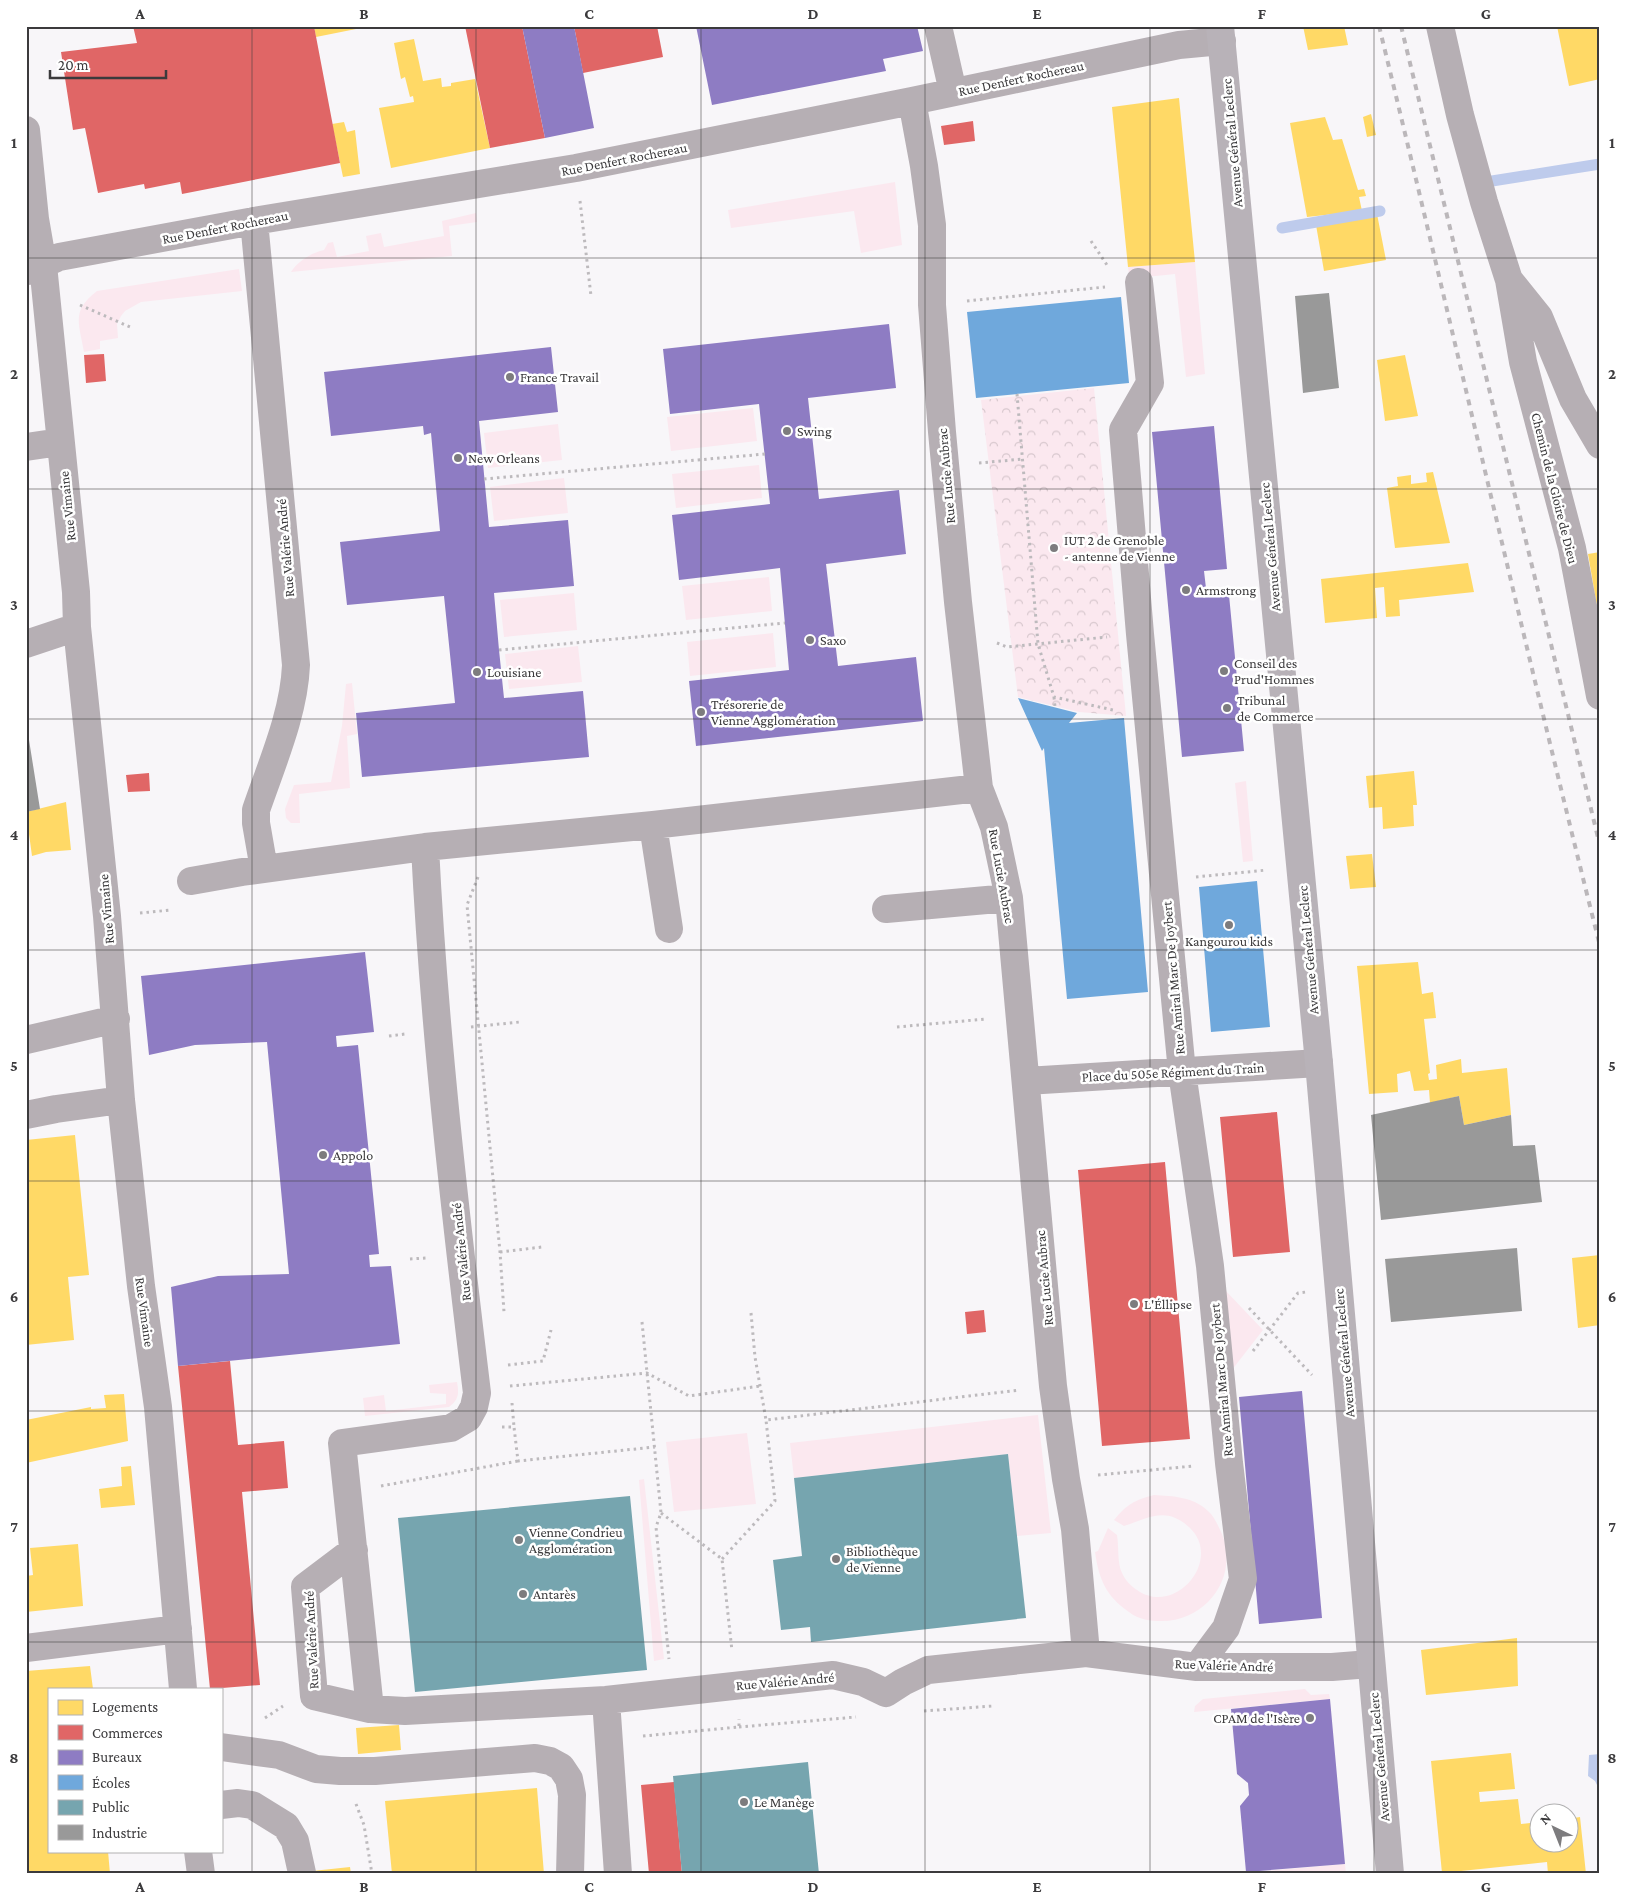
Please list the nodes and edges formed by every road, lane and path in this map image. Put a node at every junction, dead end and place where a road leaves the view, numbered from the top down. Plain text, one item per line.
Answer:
1 (938, 26) edge
2 (1440, 26) edge
3 (1221, 34) edge
4 (953, 92) junction
5 (912, 101) junction
6 (26, 130) edge
7 (576, 168) junction
8 (254, 220) junction
9 (35, 268) edge
10 (1508, 280) junction
11 (1139, 282) dead end
12 (1110, 286) dead end
13 (591, 296) dead end
14 (932, 304) junction
15 (47, 305) junction
16 (130, 327) dead end
17 (1017, 394) dead end
18 (60, 442) junction
19 (1600, 445) edge
20 (26, 446) edge
21 (764, 454) dead end
22 (1023, 459) junction
23 (1013, 460) dead end
24 (484, 479) dead end
25 (784, 623) dead end
26 (78, 627) junction
27 (961, 628) junction
28 (1140, 634) junction
29 (26, 644) edge
30 (1038, 644) junction
31 (499, 650) dead end
32 (1600, 696) edge
33 (1054, 697) junction
34 (1055, 707) dead end
35 (1148, 712) junction
36 (979, 788) junction
37 (653, 826) junction
38 (483, 842) junction
39 (425, 847) junction
40 (1300, 866) junction
41 (264, 869) junction
42 (191, 881) dead end
43 (1164, 881) junction
44 (1009, 898) junction
45 (174, 909) dead end
46 (886, 909) dead end
47 (140, 914) dead end
48 (669, 929) dead end
49 (1020, 1018) junction
50 (116, 1019) junction
51 (520, 1022) dead end
52 (479, 1026) junction
53 (897, 1027) dead end
54 (463, 1029) dead end
55 (26, 1040) edge
56 (1318, 1064) junction
57 (1182, 1072) junction
58 (1026, 1081) junction
59 (121, 1100) junction
60 (26, 1115) edge
61 (1210, 1266) junction
62 (1338, 1286) junction
63 (751, 1313) dead end
64 (505, 1318) dead end
65 (642, 1322) dead end
66 (551, 1330) dead end
67 (1269, 1331) junction
68 (507, 1356) dead end
69 (647, 1373) junction
70 (510, 1386) dead end
71 (760, 1386) junction
72 (1054, 1386) junction
73 (1223, 1389) junction
74 (1350, 1415) junction
75 (468, 1418) junction
76 (766, 1420) junction
77 (655, 1447) junction
78 (518, 1461) junction
79 (1229, 1462) junction
80 (1066, 1479) junction
81 (347, 1492) junction
82 (661, 1512) junction
83 (354, 1550) junction
84 (722, 1559) junction
85 (178, 1629) junction
86 (26, 1648) edge
87 (732, 1650) dead end
88 (1086, 1653) junction
89 (1370, 1664) junction
90 (1196, 1667) junction
91 (184, 1688) edge
92 (673, 1692) junction
93 (314, 1696) junction
94 (606, 1700) junction
95 (370, 1709) junction
96 (739, 1717) dead end
97 (264, 1719) dead end
98 (609, 1739) junction
99 (222, 1747) edge
100 (340, 1771) junction
101 (222, 1805) edge
102 (198, 1852) edge
103 (302, 1873) edge
104 (200, 1874) edge
105 (372, 1874) edge
106 (570, 1874) edge
107 (618, 1874) edge
108 (1390, 1874) edge

1 - 4 street
2 - 10 street, Chemin de la Gloire de Dieu
3 - 4 street, Rue Denfert Rochereau
3 - 40 main road, Avenue Général Leclerc
4 - 5 street, Rue Denfert Rochereau
5 - 7 street, Rue Denfert Rochereau
5 - 14 street, Rue Lucie Aubrac
6 - 9 street, Rue Vimaine
7 - 8 street, Rue Denfert Rochereau
7 - 13 path
8 - 9 street, Rue Denfert Rochereau
8 - 41 street, Rue Valérie André
9 - 15 street, Rue Vimaine
10 - 19 street, Chemin de la Gloire de Dieu
10 - 32 street, Chemin de la Gloire de Dieu
11 - 28 street, Rue Amiral Marc De Joybert
12 - 14 path
14 - 27 street, Rue Lucie Aubrac
15 - 16 path
15 - 18 street, Rue Vimaine
17 - 22 path
18 - 20 street
18 - 26 street, Rue Vimaine
21 - 24 path
22 - 23 path
22 - 30 path
25 - 31 path
26 - 29 street
26 - 50 street, Rue Vimaine
27 - 30 path
27 - 36 street, Rue Lucie Aubrac
28 - 30 path
28 - 35 street, Rue Amiral Marc De Joybert
30 - 33 path
33 - 34 path
33 - 35 path
35 - 43 street, Rue Amiral Marc De Joybert
36 - 37 street
36 - 44 street, Rue Lucie Aubrac
37 - 38 street
37 - 48 street
38 - 39 street
38 - 52 path
39 - 41 street
39 - 75 street, Rue Valérie André
40 - 43 path
40 - 56 main road, Avenue Général Leclerc
41 - 42 street
43 - 57 street, Rue Amiral Marc De Joybert
44 - 46 street
44 - 49 street, Rue Lucie Aubrac
45 - 47 path
49 - 53 path
49 - 58 street, Rue Lucie Aubrac
50 - 55 street
50 - 59 street, Rue Vimaine
51 - 52 path
52 - 54 path
52 - 64 path
56 - 57 street, Place du 505e Régiment du Train
56 - 62 main road, Avenue Général Leclerc
57 - 58 street, Place du 505e Régiment du Train
57 - 61 street, Rue Amiral Marc De Joybert
58 - 72 street, Rue Lucie Aubrac
59 - 60 street
59 - 85 street, Rue Vimaine
61 - 67 path
61 - 73 street, Rue Amiral Marc De Joybert
62 - 67 path
62 - 74 main road, Avenue Général Leclerc
63 - 71 path
65 - 69 path
66 - 68 path
67 - 73 path
67 - 74 path
69 - 70 path
69 - 71 path
69 - 77 path
71 - 76 path
72 - 76 path
72 - 80 street, Rue Lucie Aubrac
73 - 79 street, Rue Amiral Marc De Joybert
74 - 89 main road, Avenue Général Leclerc
75 - 78 path
75 - 81 street
76 - 84 path
77 - 78 path
77 - 82 path
78 - 81 path
79 - 80 path
79 - 90 street, Rue Amiral Marc De Joybert
80 - 88 street, Rue Lucie Aubrac
81 - 83 street
82 - 84 path
82 - 92 path
83 - 93 street, Rue Valérie André
83 - 95 street
84 - 87 path
85 - 86 street
85 - 91 street, Rue Vimaine
88 - 90 street, Rue Valérie André
88 - 92 street, Rue Valérie André
89 - 90 street, Rue Valérie André
89 - 108 main road, Avenue Général Leclerc
92 - 94 street, Rue Valérie André
93 - 95 street, Rue Valérie André
93 - 97 path
94 - 95 street, Rue Valérie André
94 - 98 street
96 - 98 path
98 - 107 street
99 - 100 street
100 - 105 path
100 - 106 street
101 - 103 street
102 - 104 street

